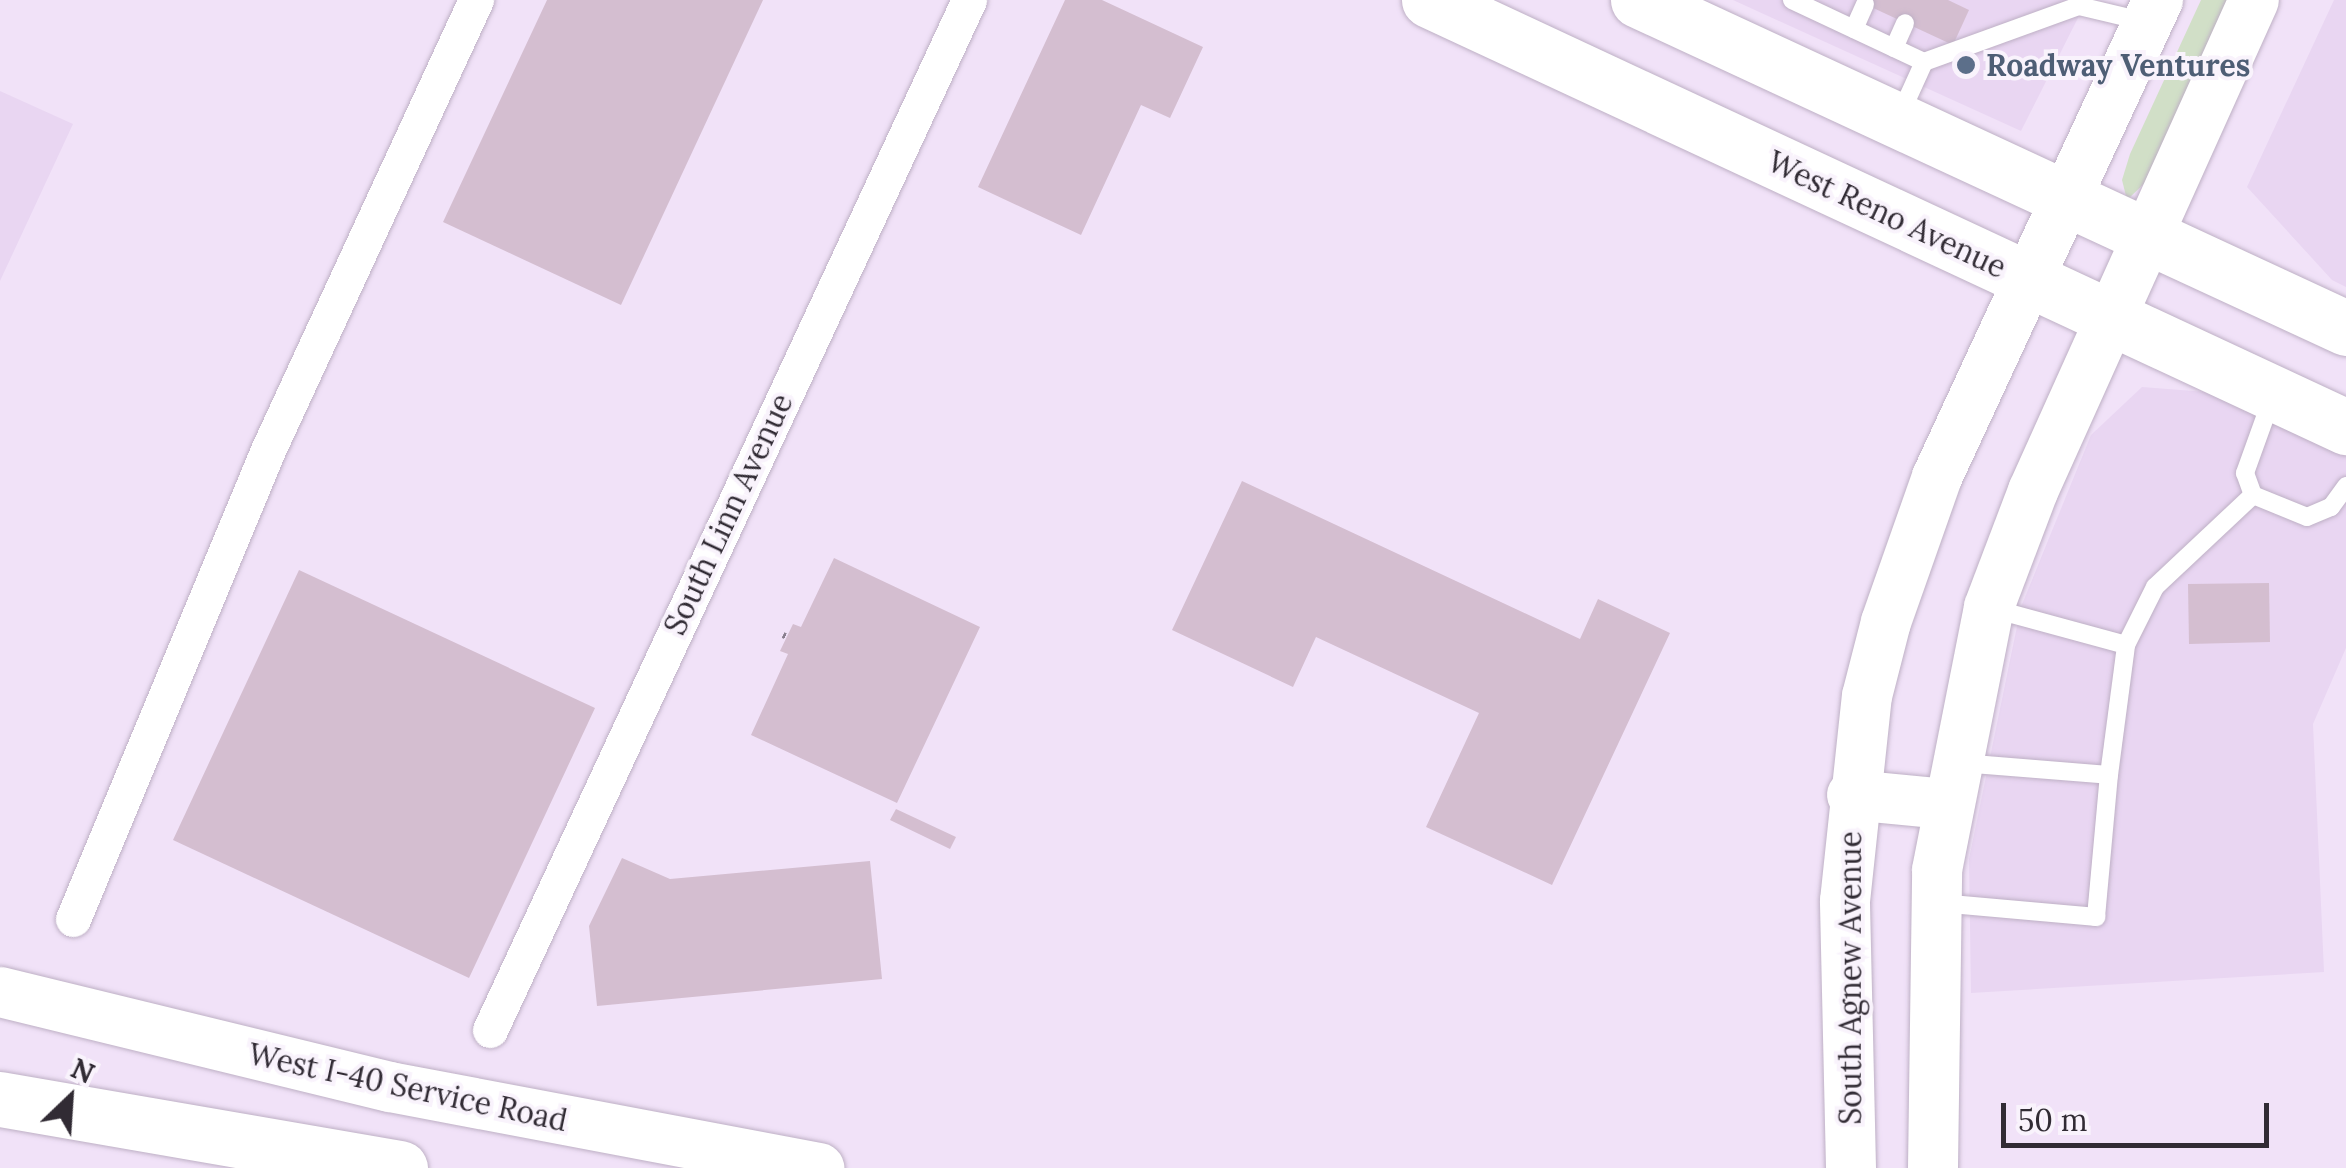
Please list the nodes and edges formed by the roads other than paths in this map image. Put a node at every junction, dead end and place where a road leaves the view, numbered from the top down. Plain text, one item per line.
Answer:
1 (476, 0) edge
2 (969, 0) edge
3 (1792, 0) edge
4 (2254, 0) edge
5 (2075, 2) edge
6 (1865, 4) dead end
7 (1454, 5) edge
8 (1814, 5) edge
9 (1667, 6) edge
10 (2152, 11) edge
11 (1905, 23) dead end
12 (1854, 29) junction
13 (1894, 48) junction
14 (1924, 62) junction
15 (1898, 120) junction
16 (2064, 197) junction
17 (2146, 235) junction
18 (2027, 279) junction
19 (2111, 318) junction
20 (2346, 328) edge
21 (2274, 393) junction
22 (2346, 427) edge
23 (2346, 486) edge
24 (2253, 495) junction
25 (1989, 608) junction
26 (2126, 645) junction
27 (2109, 775) junction
28 (1951, 783) junction
29 (1852, 795) junction
30 (1935, 902) junction
31 (73, 919) dead end
32 (0, 992) edge
33 (490, 1030) dead end
34 (0, 1099) edge
35 (1841, 1163) edge
36 (400, 1168) edge
37 (819, 1168) edge
38 (1933, 1168) edge

1 - 31 street
2 - 33 street, South Linn Avenue
3 - 8 lane
4 - 17 main road
5 - 10 lane
5 - 14 lane
6 - 12 lane
7 - 18 main road, West Reno Avenue
8 - 12 lane
9 - 15 main road
10 - 16 main road, South Agnew Avenue
11 - 13 lane
12 - 13 lane
13 - 14 lane
14 - 15 lane
15 - 16 main road
16 - 17 main road
16 - 18 main road, South Agnew Avenue
17 - 19 main road
17 - 20 main road
18 - 19 main road, West Reno Avenue
18 - 29 main road, South Agnew Avenue
19 - 21 main road, West Reno Avenue
19 - 25 main road
21 - 22 main road, West Reno Avenue
21 - 24 lane
23 - 24 lane
24 - 26 lane
25 - 26 lane
25 - 28 main road
26 - 27 lane
27 - 28 lane
27 - 30 lane
28 - 29 main road
28 - 30 main road
29 - 35 main road, South Agnew Avenue
30 - 38 main road
32 - 37 main road, West I-40 Service Road
34 - 36 main road

